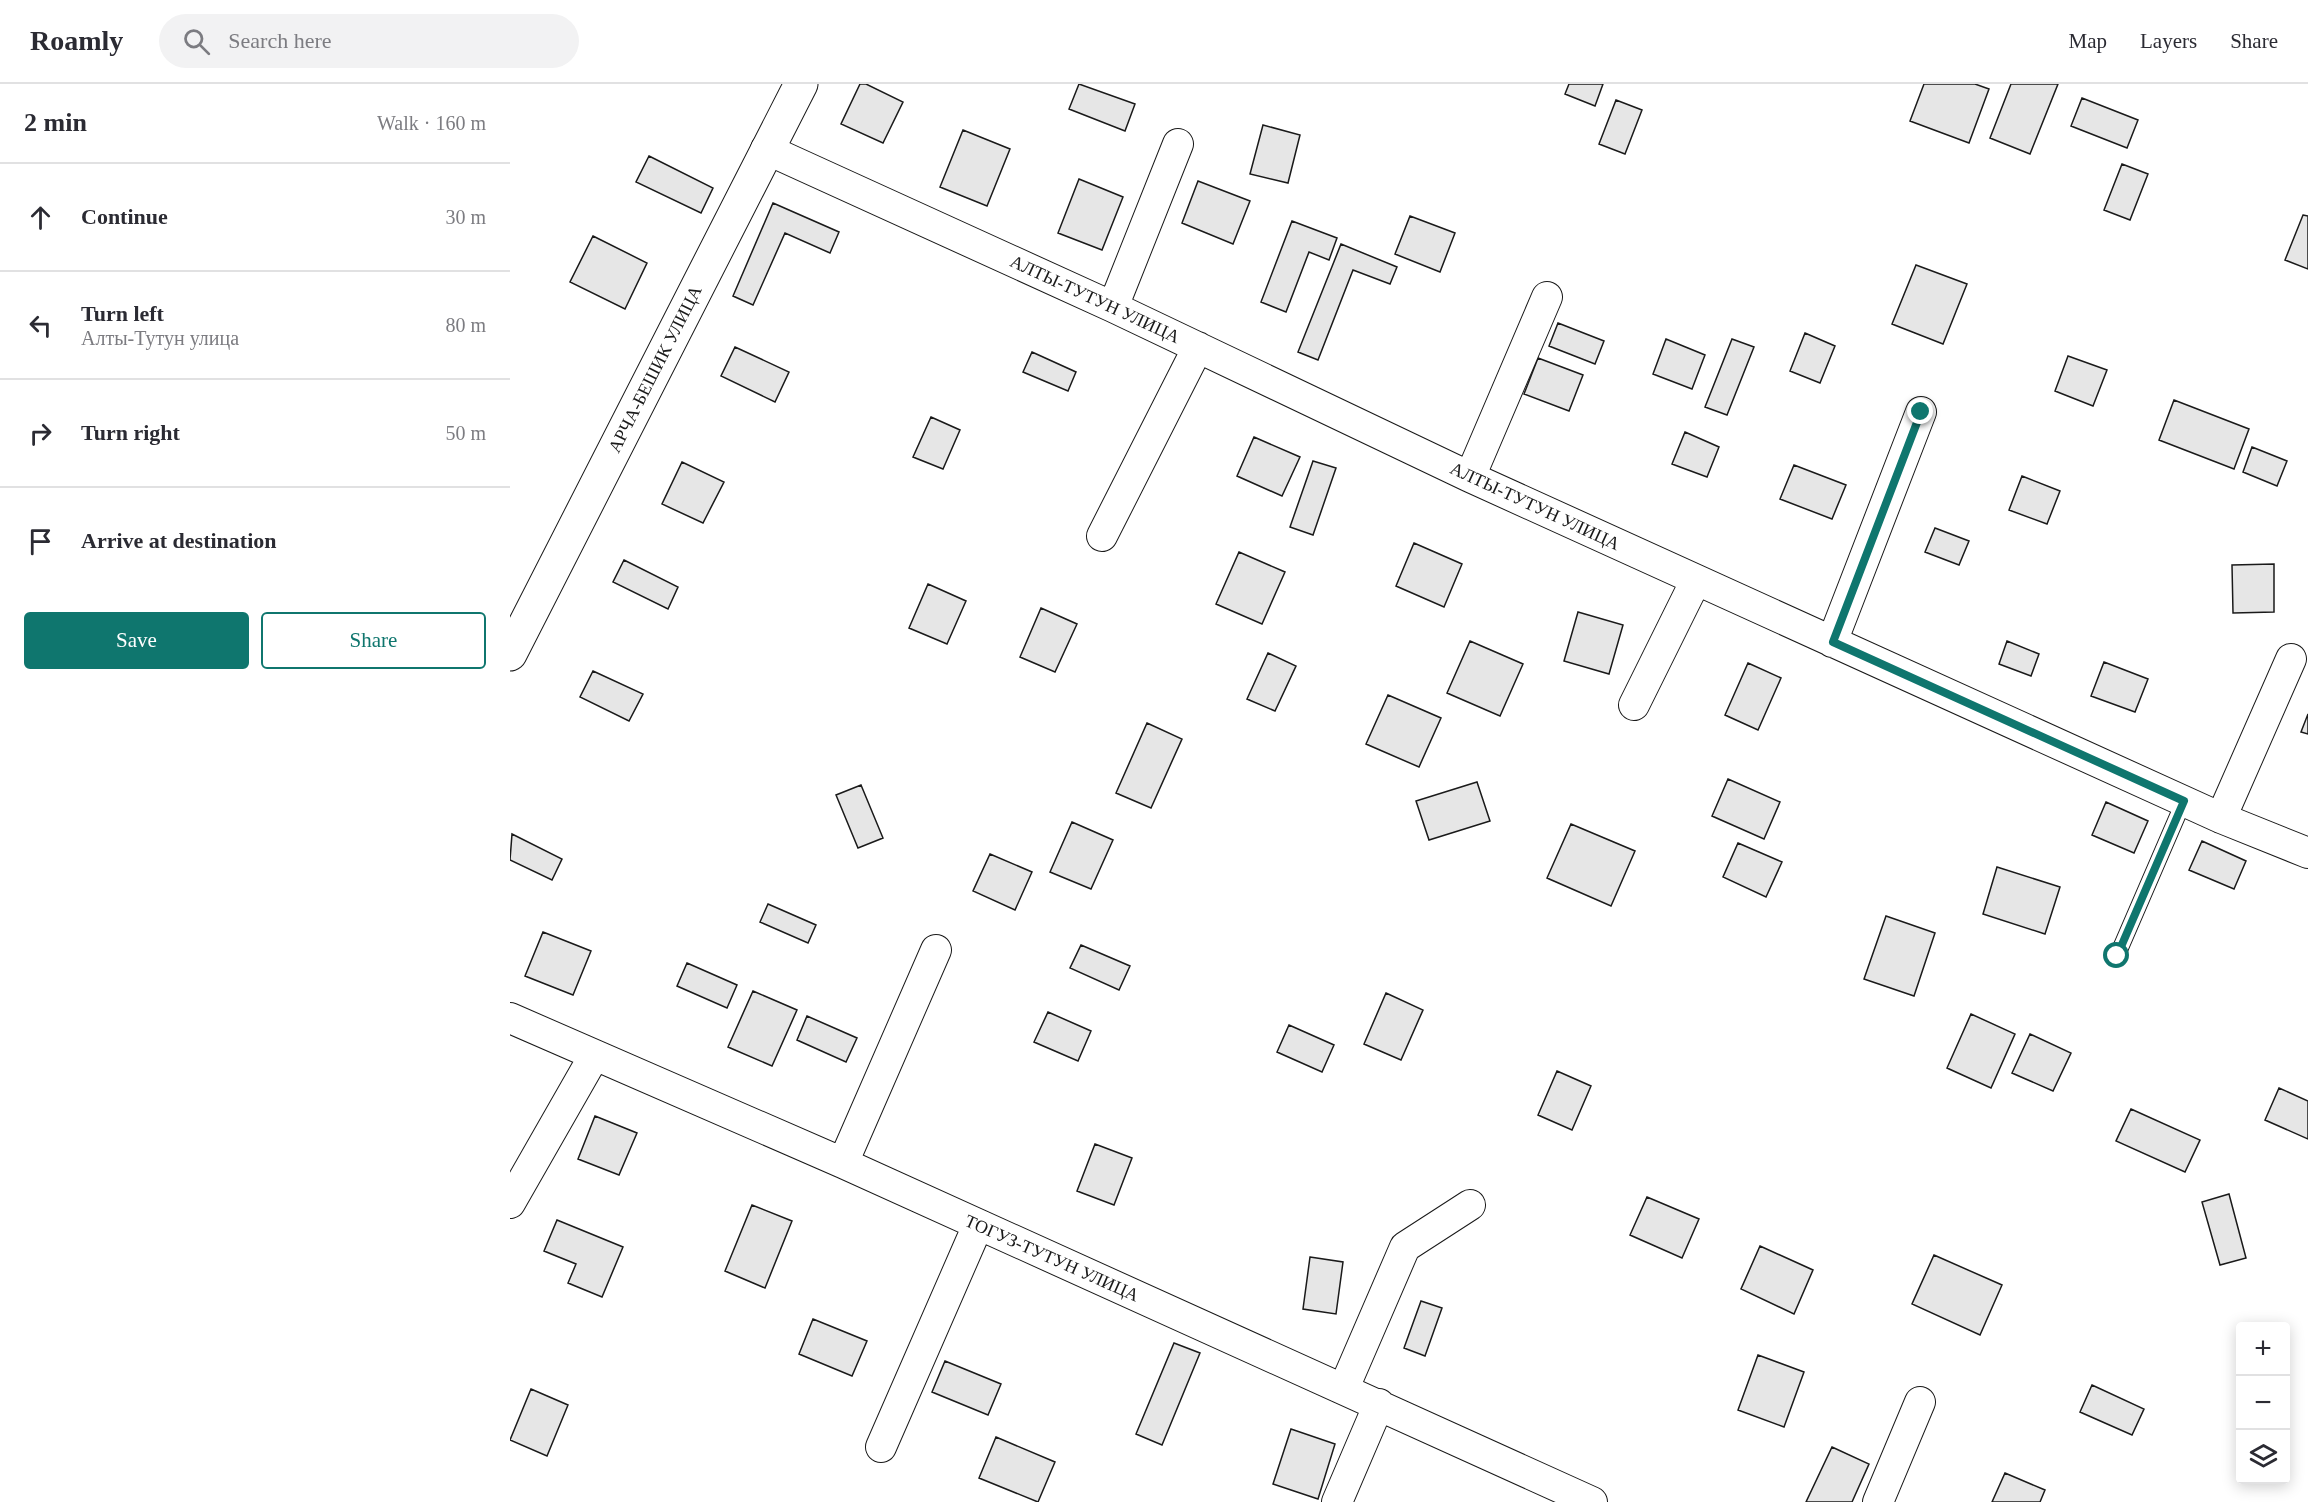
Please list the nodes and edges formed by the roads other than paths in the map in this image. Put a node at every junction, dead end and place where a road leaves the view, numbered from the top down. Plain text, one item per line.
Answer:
1 (801, 84) edge
2 (1178, 144) dead end
3 (766, 149) junction
4 (1547, 297) dead end
5 (1113, 307) junction
6 (1198, 347) junction
7 (1921, 412) dead end
8 (1470, 477) junction
9 (1102, 536) dead end
10 (1696, 580) junction
11 (1833, 642) junction
12 (510, 654) edge
13 (2291, 659) dead end
14 (1634, 705) dead end
15 (2184, 801) junction
16 (2221, 818) junction
17 (2308, 853) edge
18 (936, 950) dead end
19 (2117, 956) dead end
20 (510, 1018) edge
21 (594, 1056) junction
22 (843, 1163) junction
23 (510, 1203) edge
24 (1470, 1205) dead end
25 (978, 1225) junction
26 (1344, 1388) junction
27 (1920, 1402) dead end
28 (1379, 1404) junction
29 (881, 1447) dead end
30 (1337, 1502) edge
31 (1592, 1502) edge
32 (1878, 1502) edge

1 - 3 street, АРЧА-БЕШИК УЛИЦА
2 - 5 street
3 - 5 street, АЛТЫ-ТУТУН УЛИЦА
3 - 12 street, АРЧА-БЕШИК УЛИЦА
4 - 8 street
5 - 6 street, АЛТЫ-ТУТУН УЛИЦА
6 - 8 street, АЛТЫ-ТУТУН УЛИЦА
6 - 9 street
7 - 11 street
8 - 10 street, АЛТЫ-ТУТУН УЛИЦА
10 - 11 street, АЛТЫ-ТУТУН УЛИЦА
10 - 14 street
11 - 15 street, АЛТЫ-ТУТУН УЛИЦА
13 - 16 street
15 - 16 street, АЛТЫ-ТУТУН УЛИЦА
15 - 19 lane
16 - 17 street, АЛТЫ-ТУТУН УЛИЦА
18 - 22 street
20 - 21 street, ТОГУЗ-ТУТУН УЛИЦА
21 - 22 street, ТОГУЗ-ТУТУН УЛИЦА
21 - 23 street
22 - 25 street, ТОГУЗ-ТУТУН УЛИЦА
24 - 26 street
25 - 26 street, ТОГУЗ-ТУТУН УЛИЦА
25 - 29 street
26 - 28 street, ТОГУЗ-ТУТУН УЛИЦА
27 - 32 street
28 - 30 street
28 - 31 street, ТОГУЗ-ТУТУН УЛИЦА

